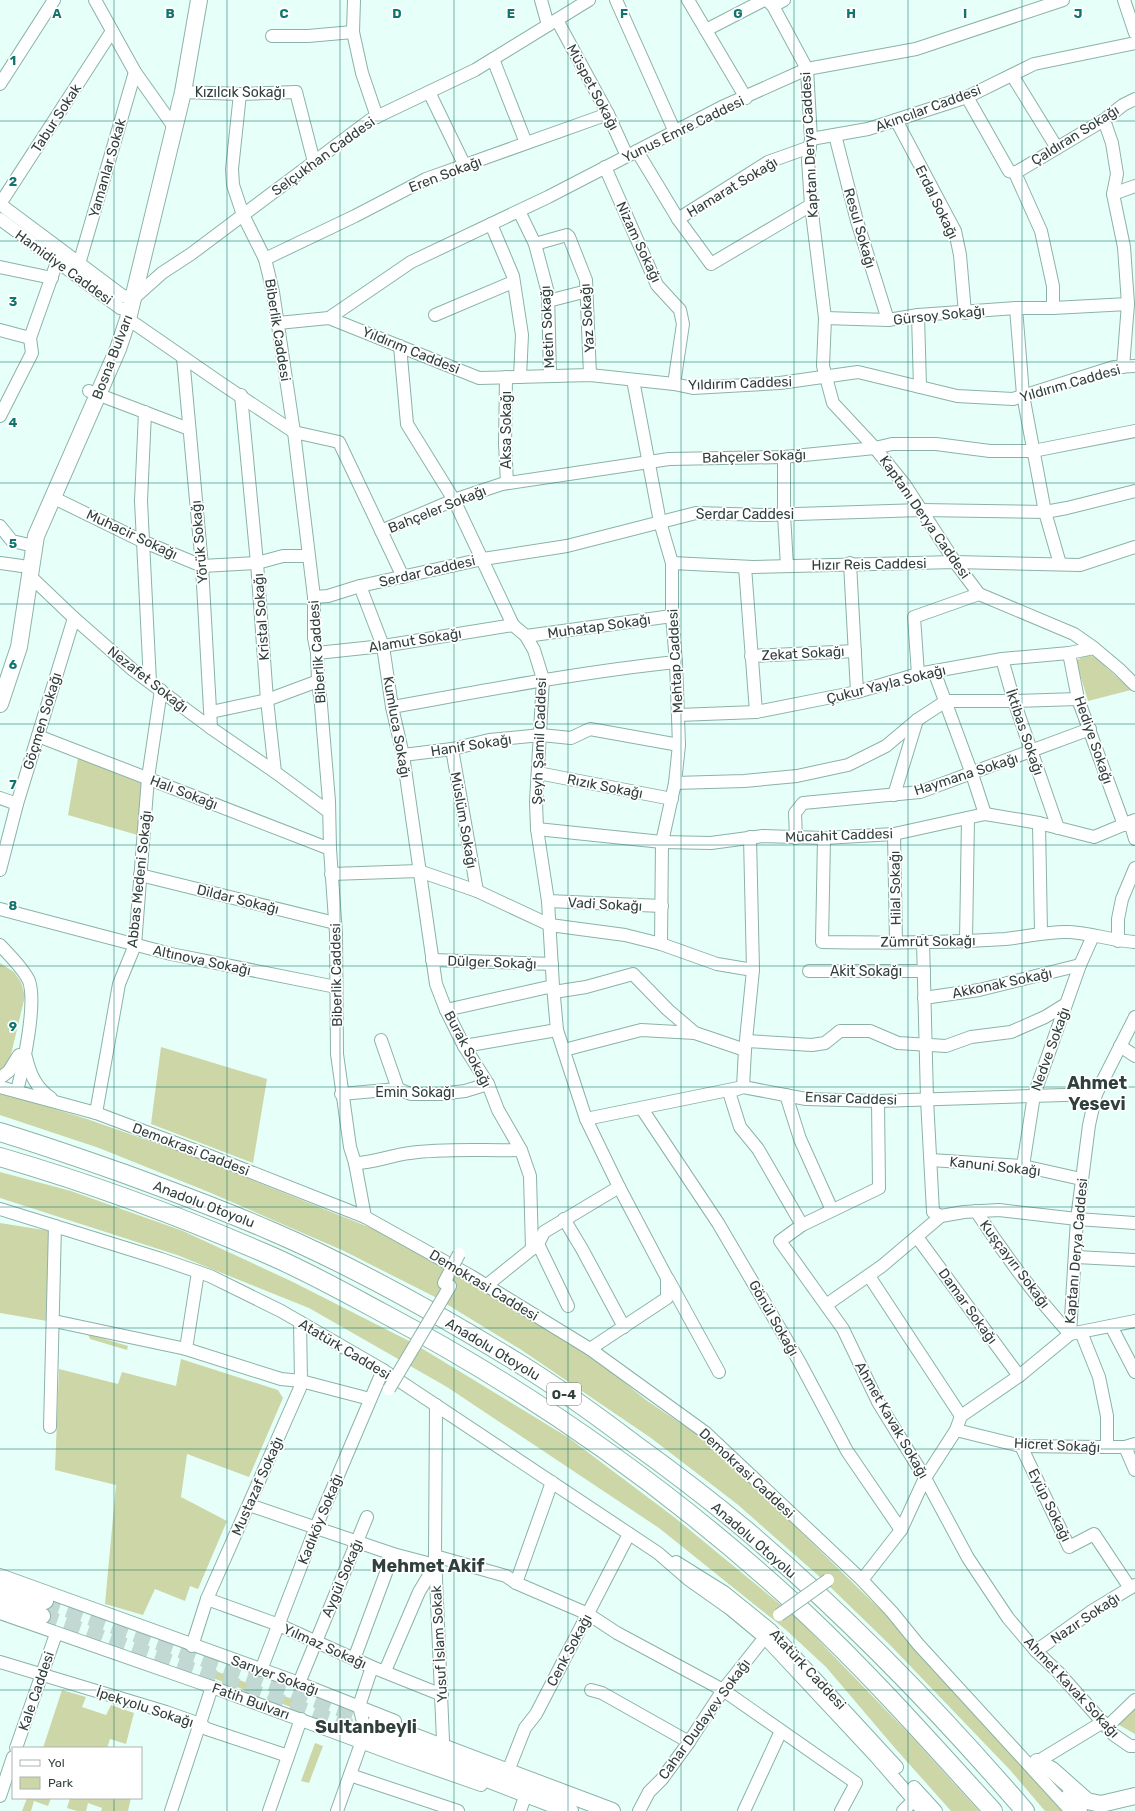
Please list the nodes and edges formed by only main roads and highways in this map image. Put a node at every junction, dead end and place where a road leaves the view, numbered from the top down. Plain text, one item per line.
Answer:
1 (191, 0) edge
2 (199, 0) edge
3 (171, 122) junction
4 (94, 392) junction
5 (30, 546) junction
6 (26, 571) junction
7 (0, 675) edge
8 (0, 704) edge
9 (0, 1122) edge
10 (0, 1132) edge
11 (0, 1157) edge
12 (0, 1161) edge
13 (50, 1172) junction
14 (200, 1201) junction
15 (0, 1584) edge
16 (0, 1600) edge
17 (1037, 1762) road end
18 (1135, 1796) edge
19 (570, 1811) edge
20 (612, 1811) edge
21 (993, 1811) edge
22 (1025, 1811) edge

1 - 3 main road, Bosna Bulvarı
2 - 3 main road, Bosna Bulvarı
3 - 4 main road, Bosna Bulvarı
4 - 5 main road, Bosna Bulvarı
4 - 5 main road, Bosna Bulvarı
5 - 6 main road, Bosna Bulvarı
6 - 7 main road, Bosna Bulvarı
6 - 8 main road, Bosna Bulvarı
9 - 14 highway
10 - 14 highway, Anadolu Otoyolu / O-4
11 - 13 highway, Anadolu Otoyolu / O-4
12 - 13 highway
13 - 21 highway, Anadolu Otoyolu / O-4
14 - 22 highway, Anadolu Otoyolu / O-4
15 - 16 main road
17 - 18 main road
19 - 20 main road, Fatih Bulvarı

